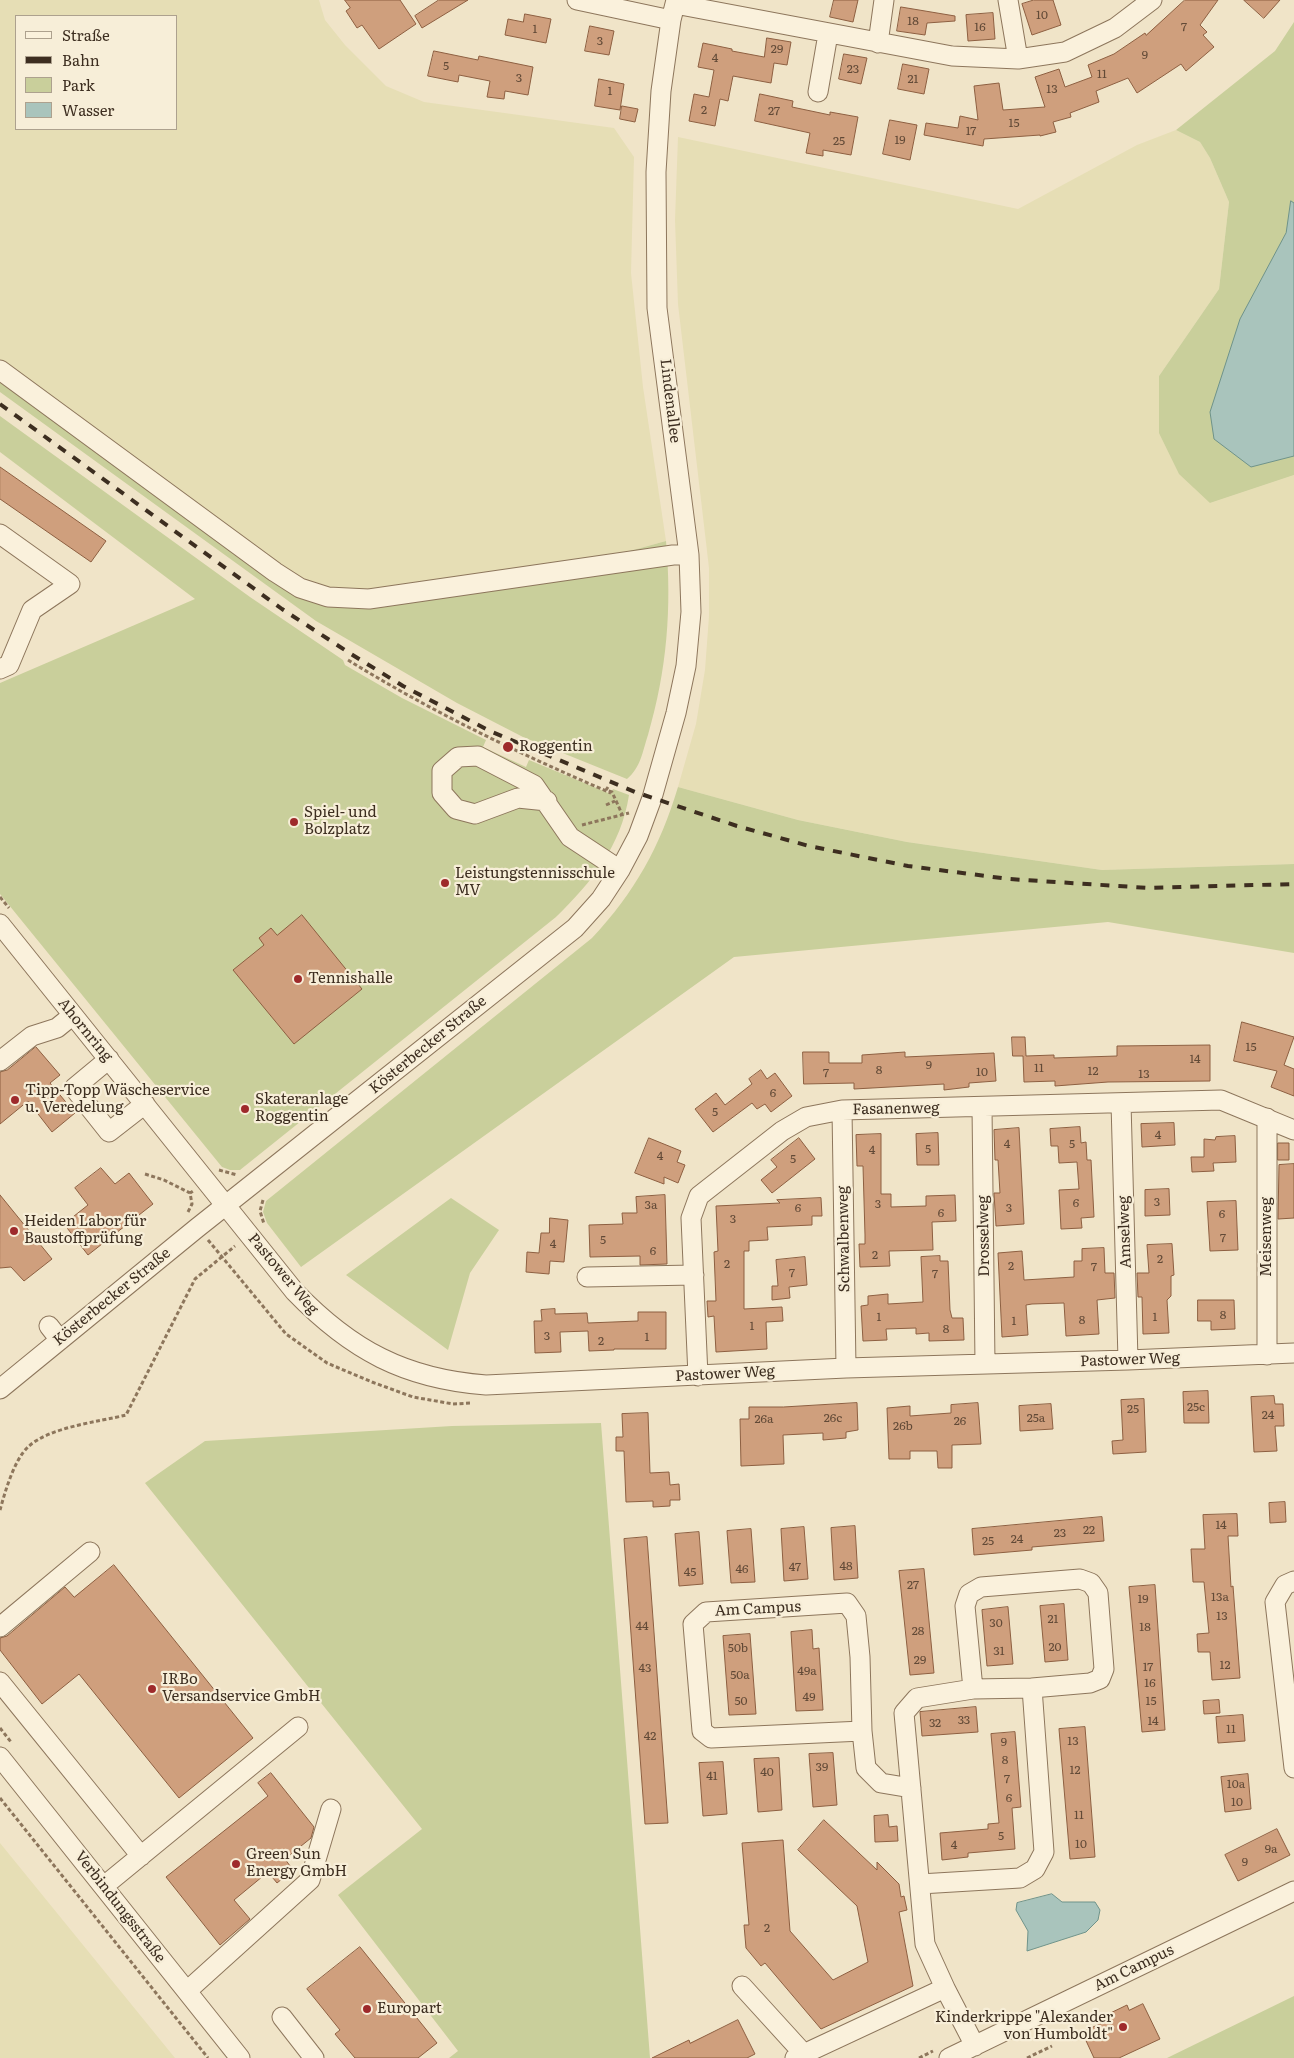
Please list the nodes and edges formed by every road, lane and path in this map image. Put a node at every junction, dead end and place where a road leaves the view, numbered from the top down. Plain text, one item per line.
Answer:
1 (577, 0) edge
2 (884, 0) edge
3 (1008, 0) edge
4 (1152, 0) edge
5 (674, 8) edge
6 (828, 34) junction
7 (878, 43) junction
8 (1018, 59) junction
9 (818, 92) dead end
10 (0, 370) edge
11 (0, 534) edge
12 (690, 555) junction
13 (348, 660) dead end
14 (0, 669) edge
15 (608, 787) dead end
16 (611, 793) junction
17 (652, 798) joint
18 (614, 801) junction
19 (547, 802) junction
20 (606, 805) dead end
21 (628, 813) dead end
22 (622, 814) junction
23 (565, 830) junction
24 (620, 870) junction
25 (0, 924) edge
26 (73, 1015) junction
27 (109, 1059) junction
28 (0, 1061) edge
29 (1121, 1103) junction
30 (145, 1104) junction
31 (982, 1107) junction
32 (842, 1110) junction
33 (1267, 1118) junction
34 (1294, 1130) edge
35 (145, 1174) dead end
36 (190, 1193) dead end
37 (226, 1206) junction
38 (265, 1223) dead end
39 (268, 1229) dead end
40 (694, 1275) junction
41 (587, 1277) dead end
42 (1294, 1353) edge
43 (1267, 1355) junction
44 (1128, 1360) junction
45 (985, 1364) junction
46 (846, 1368) junction
47 (698, 1376) junction
48 (0, 1388) edge
49 (90, 1552) dead end
50 (1294, 1581) edge
51 (0, 1627) edge
52 (0, 1682) edge
53 (1032, 1688) junction
54 (973, 1689) junction
55 (298, 1727) dead end
56 (862, 1731) junction
57 (0, 1757) edge
58 (1294, 1768) edge
59 (911, 1788) junction
60 (0, 1798) edge
61 (331, 1809) dead end
62 (141, 1856) junction
63 (920, 1884) junction
64 (104, 1886) junction
65 (1294, 1891) edge
66 (742, 1986) dead end
67 (945, 1988) junction
68 (187, 1991) junction
69 (282, 2017) dead end
70 (975, 2046) junction
71 (1052, 2046) dead end
72 (799, 2056) edge
73 (208, 2058) edge
74 (240, 2058) edge
75 (314, 2058) edge
76 (949, 2058) edge
77 (1027, 2058) edge

1 - 5 street
2 - 7 street
3 - 8 street
4 - 8 street
5 - 6 street
5 - 12 street, Lindenallee
6 - 7 street
6 - 9 street
7 - 8 street
10 - 12 street
11 - 14 street
12 - 17 street, Lindenallee
13 - 16 path
15 - 16 path
16 - 18 path
17 - 24 street, Kösterbecker Straße
18 - 20 path
18 - 22 path
19 - 19 street
19 - 23 street
21 - 22 path
22 - 23 path
23 - 24 street
24 - 37 street, Kösterbecker Straße
25 - 26 street, Ahornring
26 - 27 street, Ahornring
26 - 28 street
27 - 30 street, Ahornring
27 - 30 street
29 - 31 street, Fasanenweg
29 - 33 street, Fasanenweg
29 - 44 street, Amselweg
30 - 37 street, Ahornring
31 - 32 street, Fasanenweg
31 - 45 street, Drosselweg
32 - 40 street, Fasanenweg
32 - 46 street, Schwalbenweg
33 - 34 street, Fasanenweg
33 - 43 street, Meisenweg
35 - 36 path
37 - 47 street, Pastower Weg
37 - 48 street, Kösterbecker Straße
38 - 39 path
40 - 41 street
40 - 47 street, Fasanenweg
42 - 43 street, Pastower Weg
43 - 44 street, Pastower Weg
44 - 45 street, Pastower Weg
45 - 46 street, Pastower Weg
46 - 47 street, Pastower Weg
49 - 51 street
50 - 58 street
52 - 62 street
53 - 54 street
53 - 54 street
53 - 63 street
54 - 59 street
55 - 62 street
56 - 56 street, Am Campus
56 - 59 street, Am Campus
57 - 64 street, Verbindungsstraße
59 - 63 street
60 - 73 path
61 - 68 street
62 - 64 street
63 - 67 street
64 - 68 street, Verbindungsstraße
65 - 70 street, Am Campus
66 - 72 street
67 - 70 street
67 - 72 street
68 - 74 street, Verbindungsstraße
69 - 75 street
70 - 76 street, Am Campus
71 - 77 path

